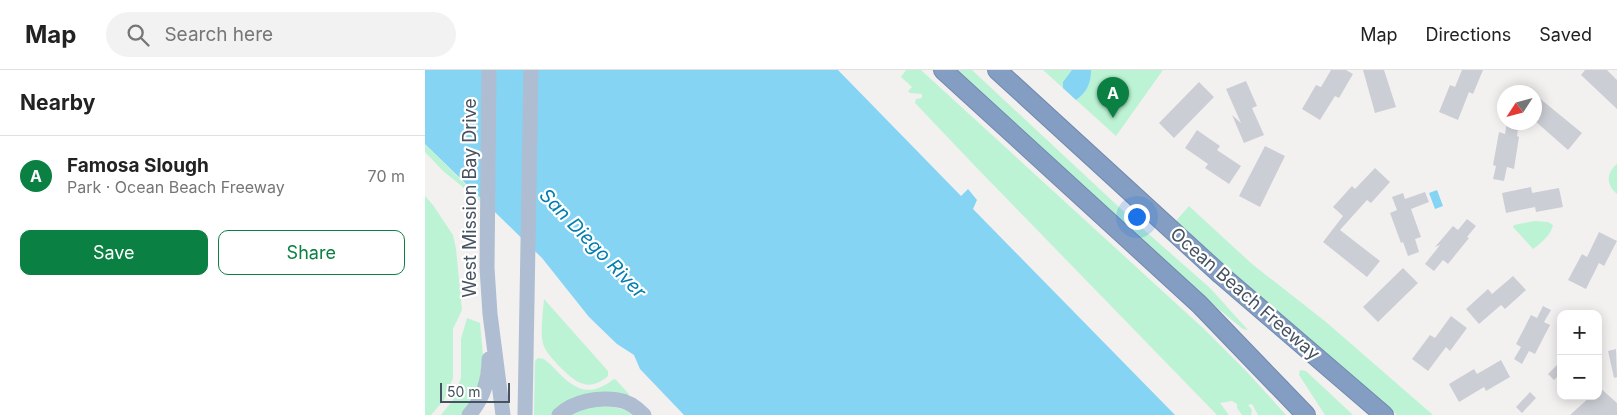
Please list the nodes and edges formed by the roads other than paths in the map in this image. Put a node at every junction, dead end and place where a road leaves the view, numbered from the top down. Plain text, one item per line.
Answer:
1 (489, 70) edge
2 (531, 70) edge
3 (943, 70) edge
4 (997, 70) edge
5 (490, 314) junction
6 (469, 415) edge
7 (503, 415) edge
8 (525, 415) edge
9 (559, 415) edge
10 (644, 415) edge
11 (1306, 415) edge
12 (1384, 415) edge

1 - 5 main road, West Mission Bay Drive
2 - 8 main road
3 - 11 highway, Ocean Beach Freeway
4 - 12 highway, Ocean Beach Freeway
5 - 6 main road
5 - 7 main road, West Mission Bay Drive
9 - 10 main road

